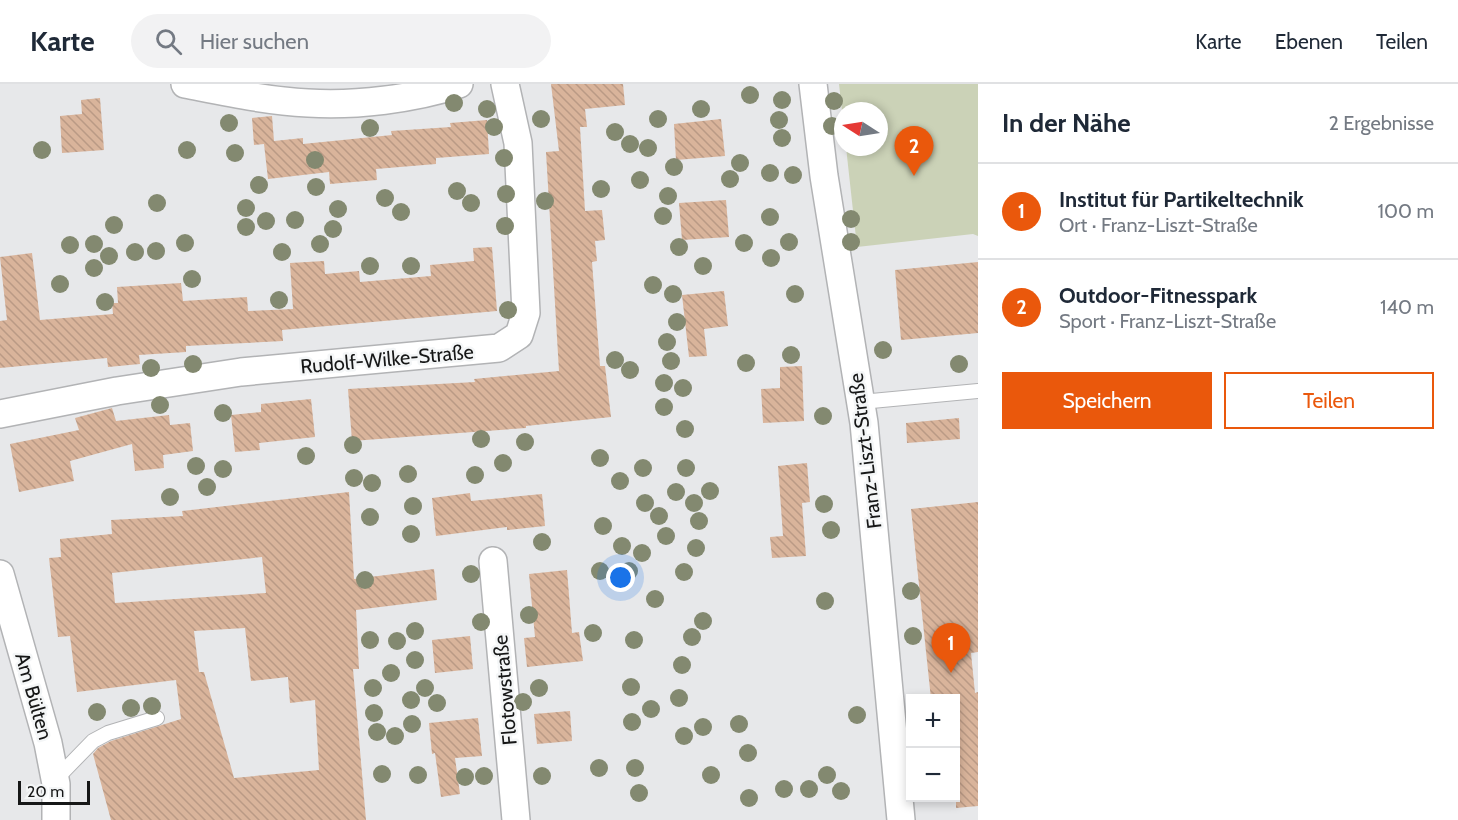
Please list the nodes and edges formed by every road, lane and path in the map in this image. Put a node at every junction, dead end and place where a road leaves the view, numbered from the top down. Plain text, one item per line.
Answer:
1 (185, 84) edge
2 (459, 84) edge
3 (505, 84) edge
4 (813, 84) edge
5 (978, 391) edge
6 (861, 402) junction
7 (0, 414) edge
8 (493, 561) dead end
9 (0, 574) edge
10 (157, 718) dead end
11 (55, 780) junction
12 (56, 820) edge
13 (516, 820) edge
14 (901, 820) edge

1 - 2 street
3 - 7 street, Rudolf-Wilke-Straße
4 - 6 street, Franz-Liszt-Straße
5 - 6 lane
6 - 14 street, Franz-Liszt-Straße
8 - 13 street, Flotowstraße
9 - 11 street, Am Bülten
10 - 11 lane
11 - 12 street, Am Bülten

